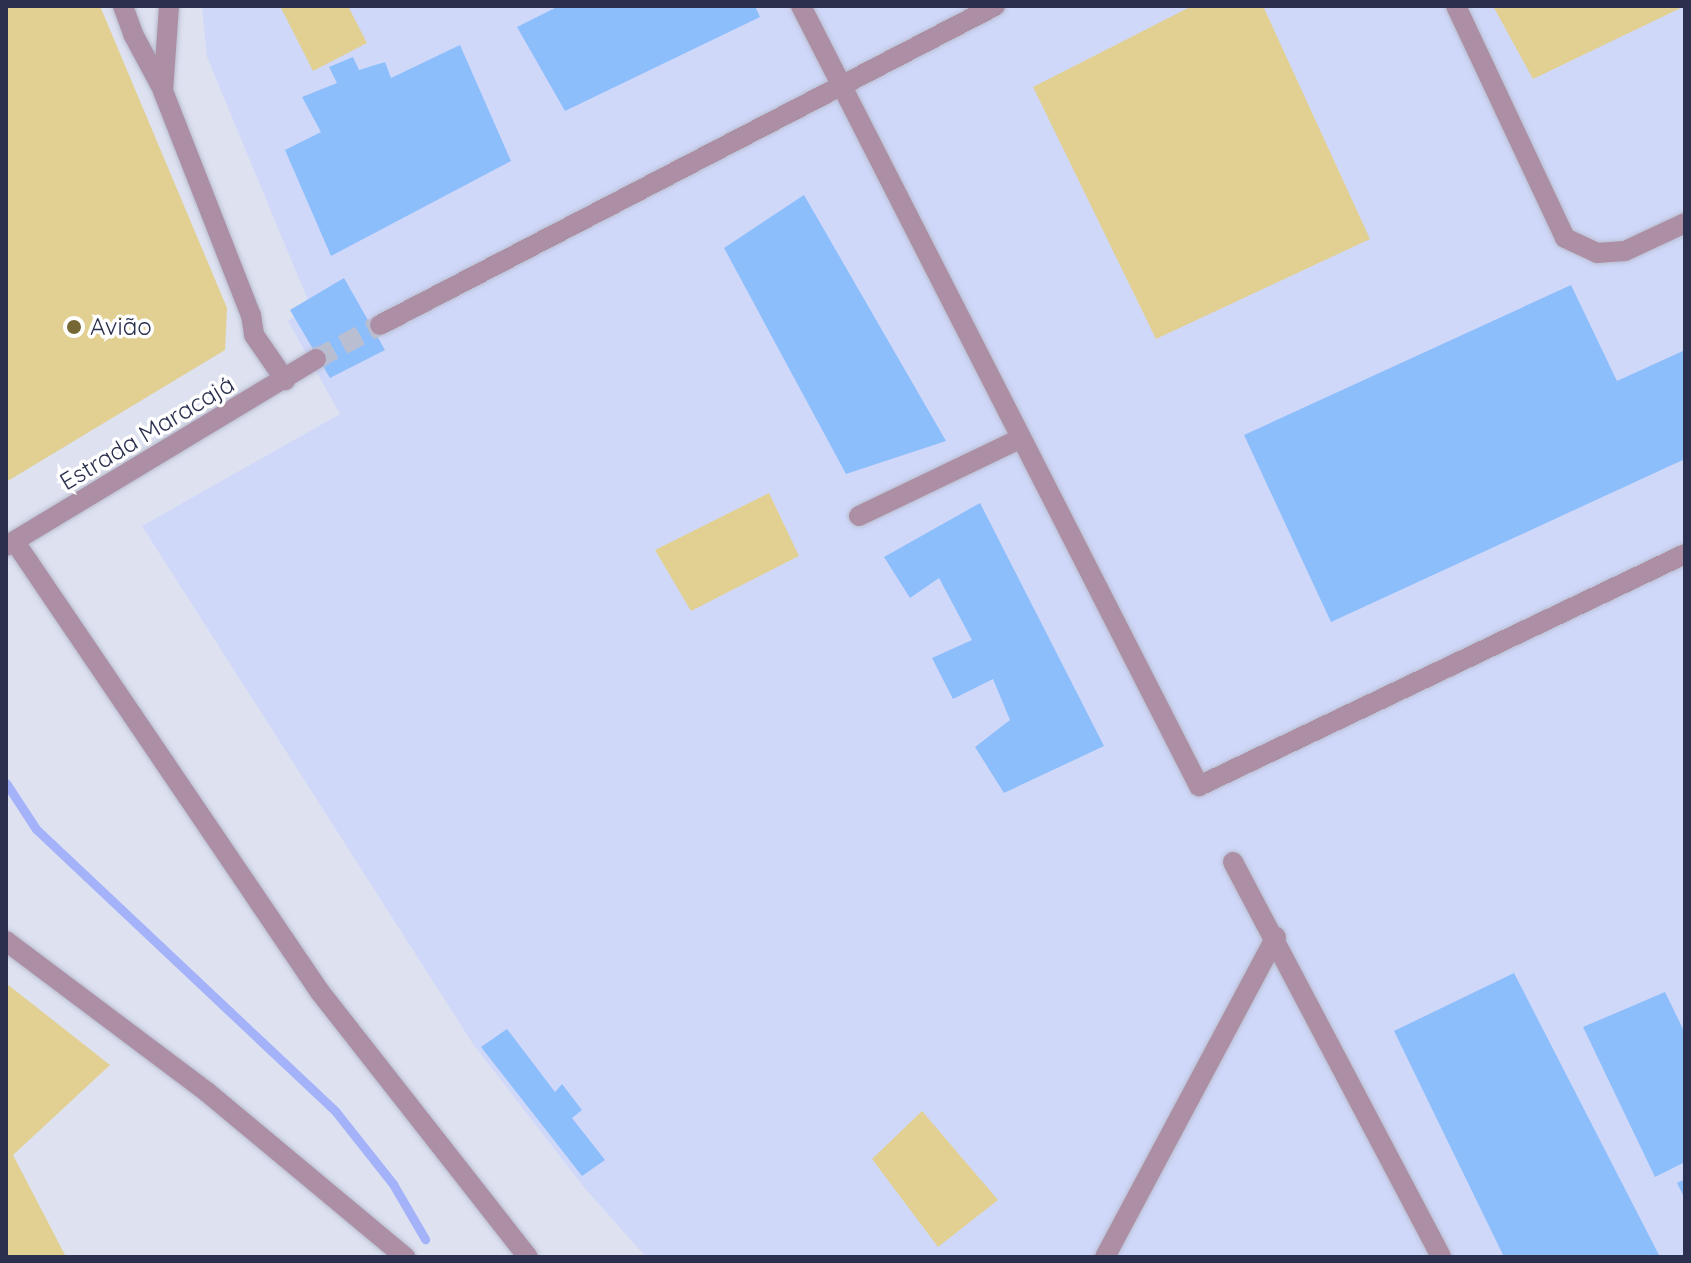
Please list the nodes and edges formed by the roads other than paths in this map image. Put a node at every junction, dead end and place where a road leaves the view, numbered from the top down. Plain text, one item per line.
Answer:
1 (123, 6) edge
2 (169, 6) edge
3 (801, 6) edge
4 (995, 6) edge
5 (1456, 6) edge
6 (840, 87) junction
7 (163, 91) junction
8 (1685, 223) edge
9 (380, 325) tunnel mouth
10 (314, 360) tunnel mouth
11 (285, 380) junction
12 (1020, 439) junction
13 (859, 516) dead end
14 (1685, 543) edge
15 (10, 544) edge
16 (1685, 554) edge
17 (1648, 571) junction
18 (1233, 862) dead end
19 (1276, 937) junction
20 (6, 941) edge
21 (405, 1257) edge
22 (528, 1257) edge
23 (1105, 1257) edge
24 (1441, 1257) edge

1 - 7 street
2 - 7 street
3 - 6 street
4 - 6 street
5 - 8 street
6 - 9 street
6 - 12 street
7 - 11 street
10 - 11 street, Estrada Maracajá
11 - 15 street, Estrada Maracajá
12 - 13 street
12 - 17 street
14 - 17 street
15 - 22 street
16 - 17 street
18 - 19 street
19 - 23 street
19 - 24 street
20 - 21 street

